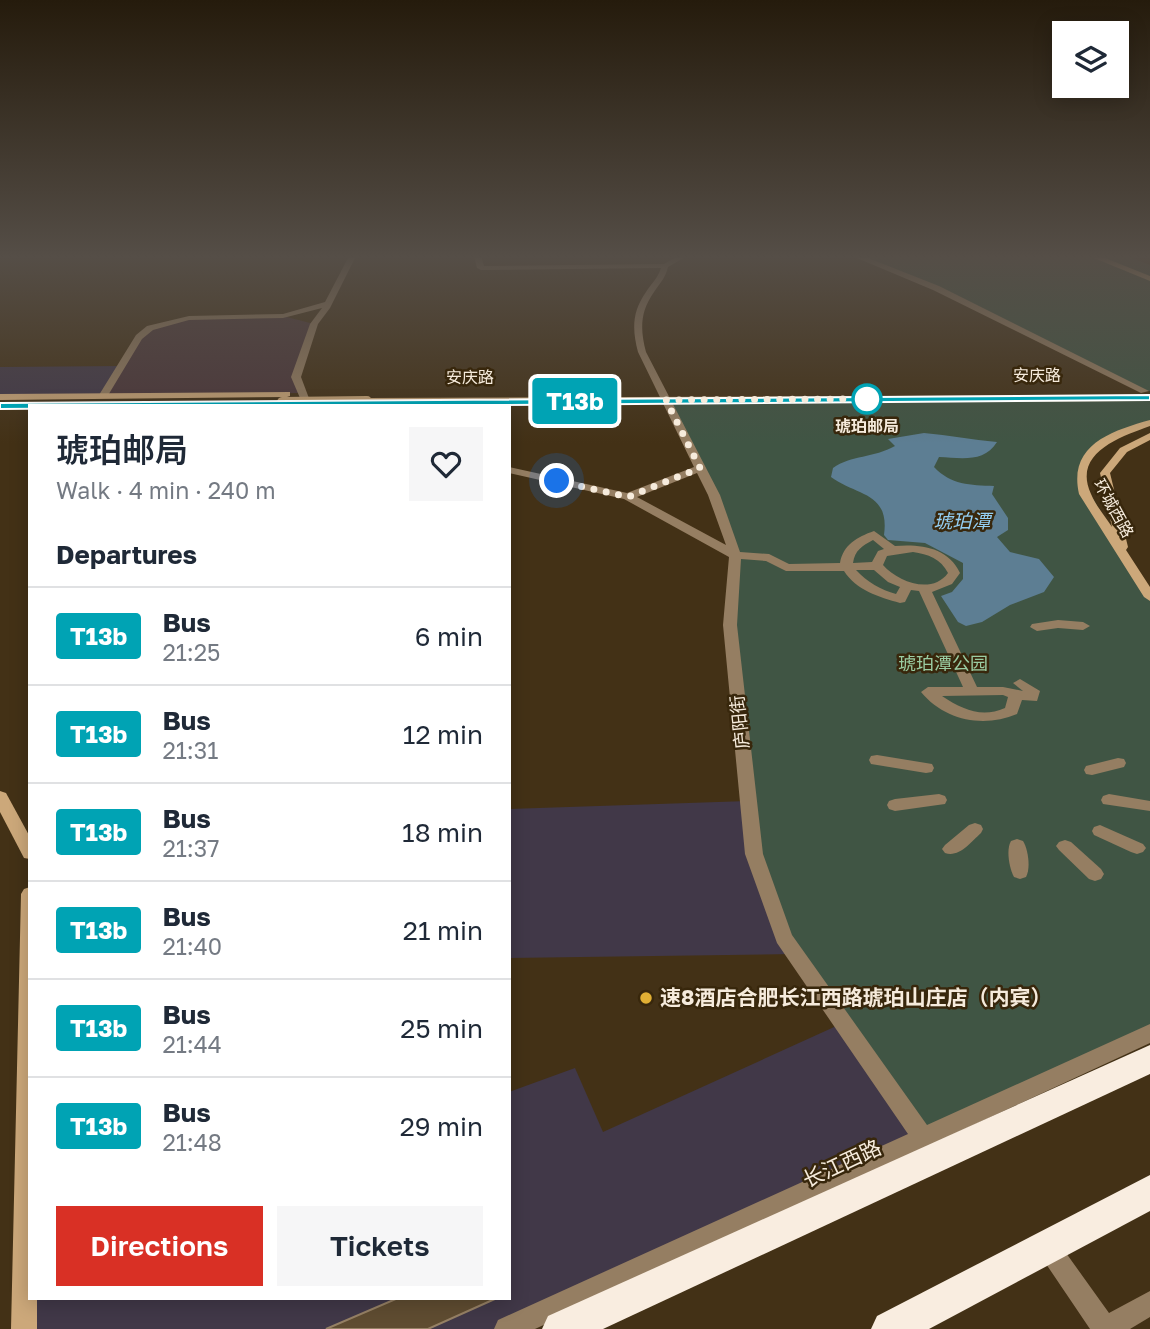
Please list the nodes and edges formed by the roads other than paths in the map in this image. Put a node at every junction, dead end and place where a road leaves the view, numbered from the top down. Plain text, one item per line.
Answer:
1 (189, 318) edge
2 (291, 318) edge
3 (318, 318) edge
4 (637, 318) edge
5 (997, 318) edge
6 (314, 324) junction
7 (1148, 393) edge
8 (104, 396) junction
9 (665, 396) junction
10 (0, 397) edge
11 (284, 398) junction
12 (71, 404) edge
13 (308, 404) edge
14 (28, 405) edge
15 (0, 406) edge
16 (1150, 423) edge
17 (1150, 436) edge
18 (700, 468) junction
19 (511, 470) edge
20 (628, 497) junction
21 (735, 555) junction
22 (884, 557) junction
23 (1126, 562) junction
24 (847, 566) junction
25 (891, 579) junction
26 (908, 585) junction
27 (923, 587) junction
28 (871, 590) junction
29 (1150, 597) edge
30 (1083, 626) dead end
31 (1037, 627) dead end
32 (972, 691) junction
33 (877, 760) dead end
34 (1118, 764) dead end
35 (926, 768) dead end
36 (1092, 770) dead end
37 (0, 797) edge
38 (939, 800) dead end
39 (1109, 800) dead end
40 (895, 805) dead end
41 (1146, 806) dead end
42 (975, 829) dead end
43 (1100, 831) dead end
44 (1017, 845) dead end
45 (1065, 846) dead end
46 (1137, 848) dead end
47 (28, 849) edge
48 (951, 849) dead end
49 (1020, 872) dead end
50 (1095, 874) dead end
51 (1150, 1033) edge
52 (28, 1039) edge
53 (1150, 1059) edge
54 (929, 1147) junction
55 (1150, 1192) edge
56 (1047, 1246) junction
57 (1150, 1303) edge
58 (24, 1329) edge
59 (507, 1329) edge
60 (561, 1329) edge
61 (890, 1329) edge
62 (1106, 1329) edge

1 - 8 street
2 - 6 street
3 - 6 street
4 - 9 street, 庐阳街
5 - 7 street
6 - 13 street
7 - 9 main road, 安庆路
8 - 10 main road, 安庆路
8 - 11 main road, 安庆路
9 - 11 main road, 安庆路, bridge
9 - 18 street, 庐阳街
11 - 12 main road, 安庆路
14 - 15 main road, 安庆路
16 - 23 main road, 环城西路
17 - 23 main road
18 - 20 street
18 - 21 street, 庐阳街
19 - 20 street
20 - 21 street
21 - 24 street
21 - 54 street, 庐阳街
22 - 24 street
22 - 24 street
22 - 25 street
22 - 27 street
23 - 29 main road, 环城西路
24 - 28 street
25 - 26 street
25 - 28 street
26 - 27 street
26 - 28 street
27 - 32 street
30 - 31 street
32 - 32 street
33 - 35 street
34 - 36 street
37 - 47 main road
38 - 40 street
39 - 41 street
42 - 48 street
43 - 46 street
44 - 49 street
45 - 50 street
51 - 54 street
52 - 58 main road
53 - 54 highway, 长江西路
54 - 59 street
54 - 60 highway, 长江西路
55 - 56 highway
56 - 61 highway
56 - 62 street
57 - 62 street

